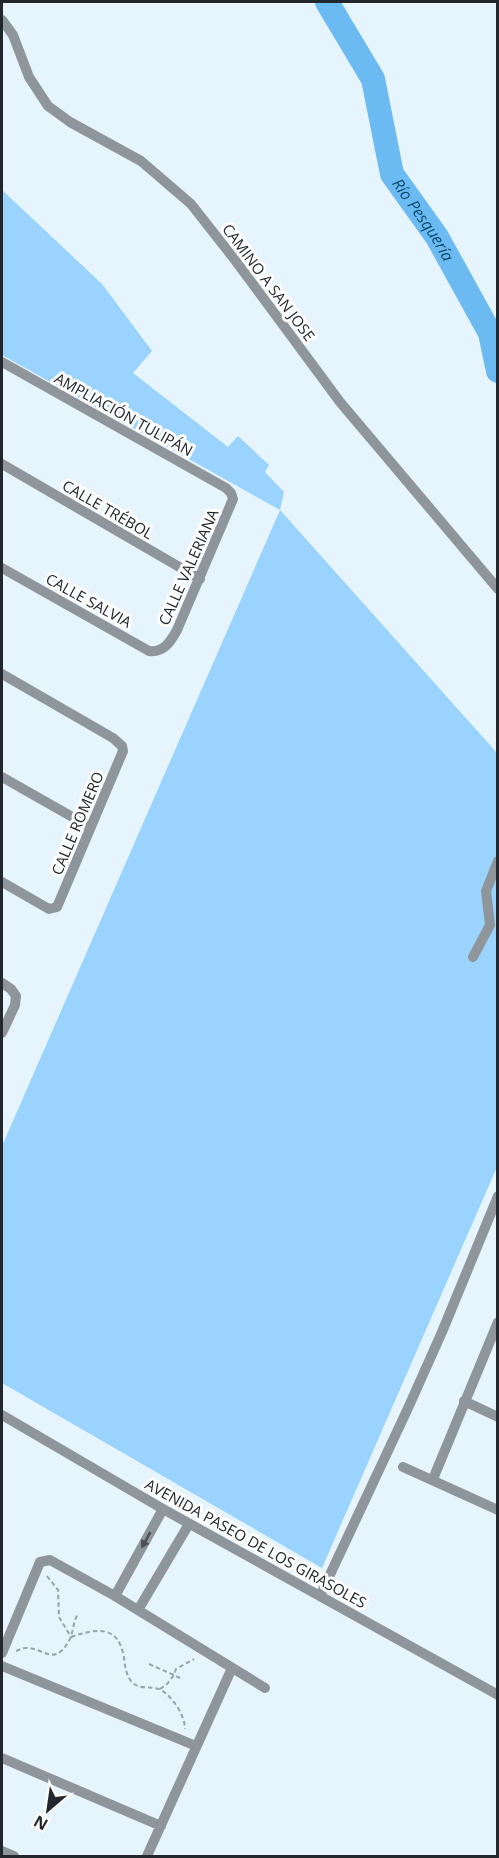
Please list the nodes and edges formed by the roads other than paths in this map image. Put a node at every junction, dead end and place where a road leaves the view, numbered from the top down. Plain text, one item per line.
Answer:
1 (2, 20) edge
2 (2, 362) edge
3 (2, 464) edge
4 (231, 493) joint
5 (2, 568) edge
6 (200, 579) junction
7 (498, 589) edge
8 (162, 650) joint
9 (2, 674) edge
10 (2, 777) edge
11 (90, 827) junction
12 (498, 861) edge
13 (2, 882) edge
14 (473, 957) dead end
15 (2, 983) edge
16 (2, 1033) edge
17 (498, 1196) edge
18 (497, 1324) edge
19 (464, 1401) junction
20 (2, 1415) edge
21 (498, 1417) edge
22 (403, 1467) dead end
23 (432, 1479) junction
24 (163, 1509) junction
25 (498, 1510) edge
26 (189, 1524) junction
27 (115, 1596) junction
28 (320, 1596) junction
29 (138, 1610) junction
30 (2, 1651) edge
31 (2, 1666) edge
32 (232, 1668) junction
33 (265, 1688) dead end
34 (498, 1695) edge
35 (196, 1746) junction
36 (2, 1758) edge
37 (161, 1826) junction
38 (2, 1851) edge
39 (14, 1857) edge
40 (147, 1857) edge

1 - 7 street, CAMINO A SAN JOSE
2 - 4 street, AMPLIACIÓN TULIPÁN
3 - 6 street, CALLE TRÉBOL
4 - 6 street, CALLE VALERIANA
5 - 8 street, CALLE SALVIA
6 - 8 street, CALLE VALERIANA
9 - 11 street, CALLE ROMERO
10 - 11 street
11 - 13 street, CALLE ROMERO
12 - 14 street
15 - 16 street
17 - 28 street
18 - 19 street
19 - 21 street
19 - 23 street
20 - 24 street, AVENIDA PASEO DE LOS GIRASOLES
22 - 23 street
23 - 25 street
24 - 26 street, AVENIDA PASEO DE LOS GIRASOLES
24 -> 27 street
26 - 28 street, AVENIDA PASEO DE LOS GIRASOLES
26 - 29 street
27 - 29 street
27 - 30 street
28 - 34 street, AVENIDA PASEO DE LOS GIRASOLES
29 - 32 street
31 - 35 street
32 - 33 street
32 - 35 street
35 - 37 street
36 - 37 street
37 - 40 street
38 - 39 street

